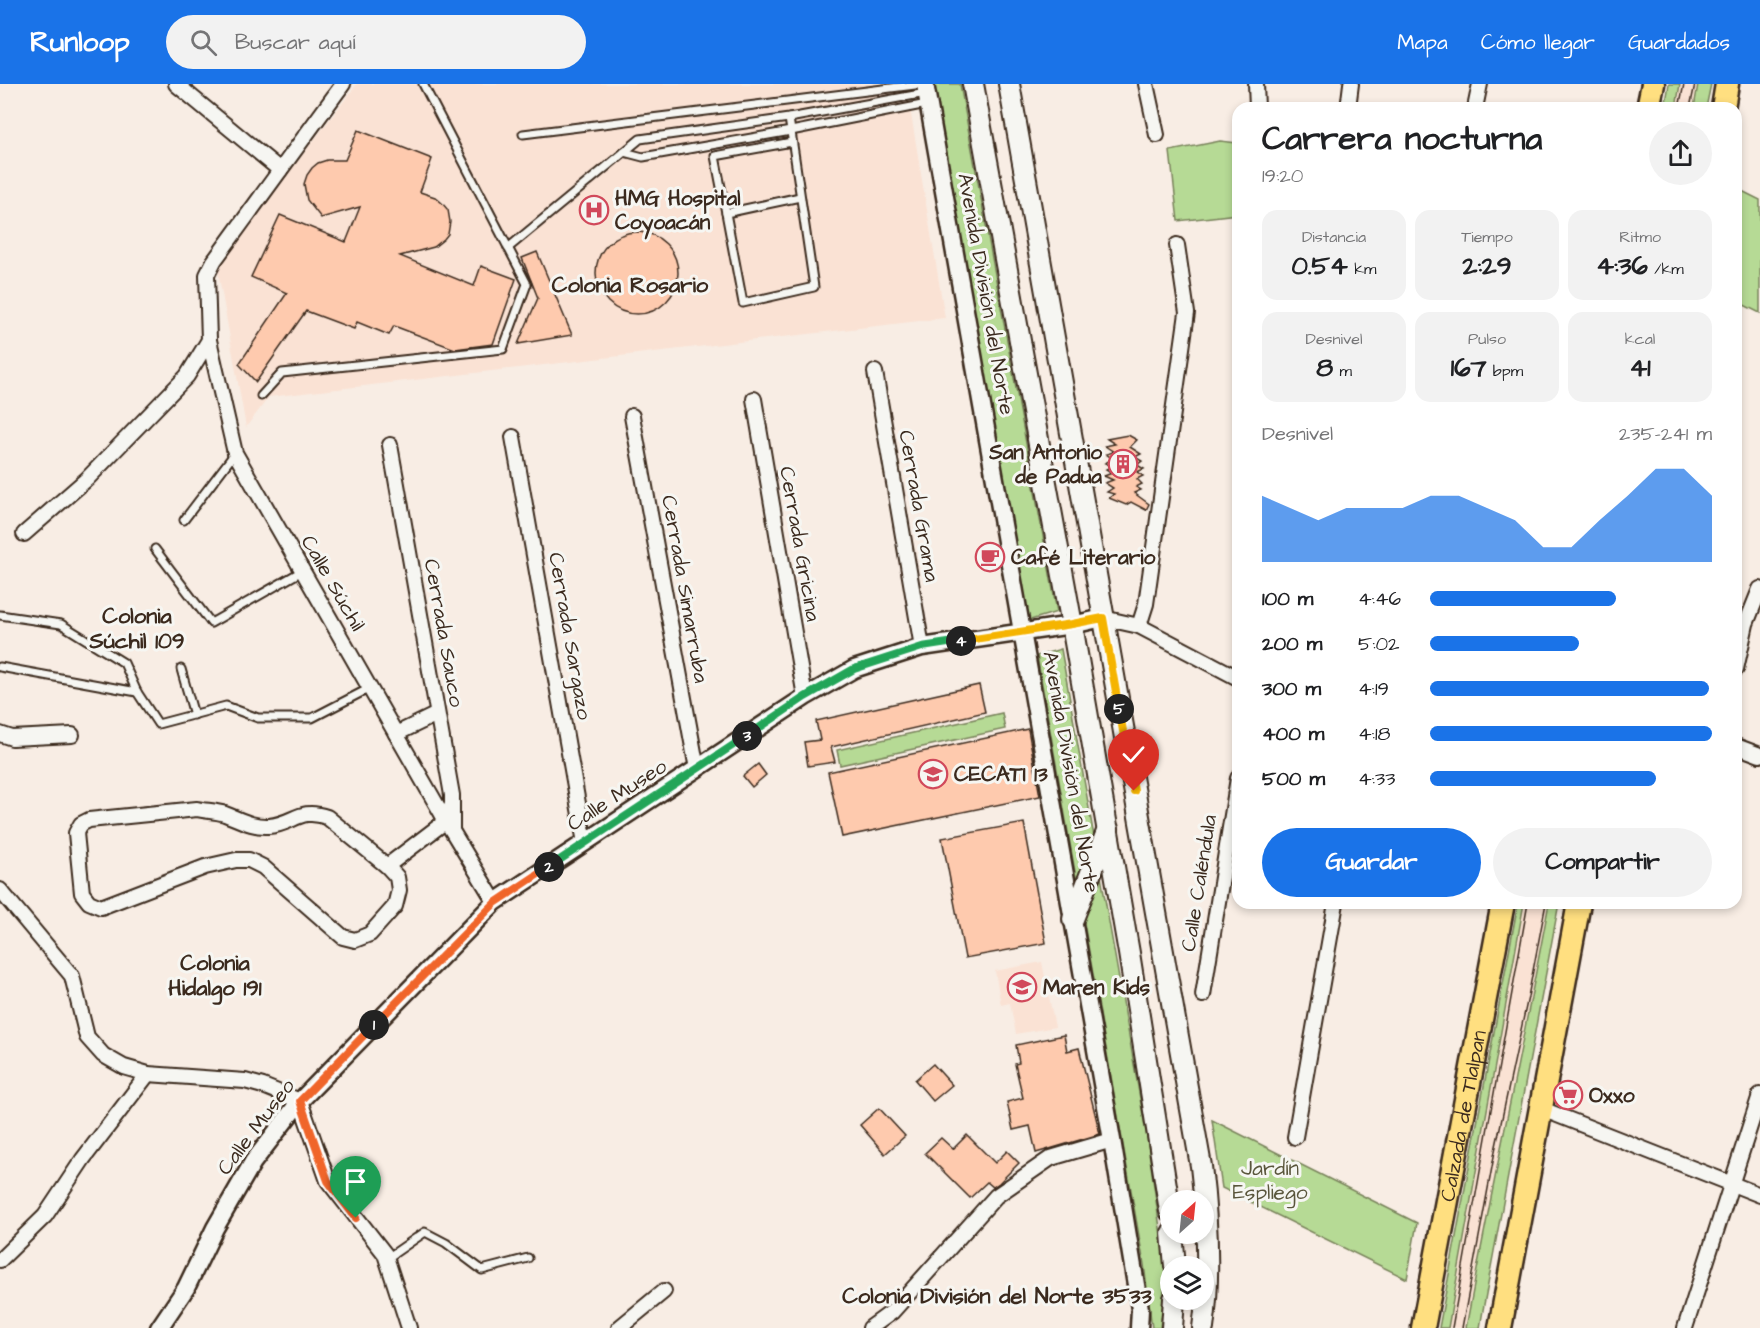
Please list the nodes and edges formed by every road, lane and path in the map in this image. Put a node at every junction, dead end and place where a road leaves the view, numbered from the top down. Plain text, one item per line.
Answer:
1 (176, 84) edge
2 (343, 84) edge
3 (423, 84) edge
4 (973, 84) edge
5 (1010, 84) edge
6 (1146, 84) edge
7 (1256, 84) edge
8 (1351, 84) edge
9 (1480, 84) edge
10 (1653, 84) edge
11 (1727, 84) edge
12 (926, 91) edge
13 (1257, 102) edge
14 (1349, 102) edge
15 (1476, 102) edge
16 (1649, 102) edge
17 (1724, 102) edge
18 (789, 118) junction
19 (791, 131) junction
20 (523, 134) dead end
21 (1157, 135) dead end
22 (792, 142) junction
23 (624, 152) junction
24 (280, 170) junction
25 (800, 197) junction
26 (726, 213) junction
27 (1177, 245) dead end
28 (508, 248) junction
29 (209, 340) junction
30 (875, 372) dead end
31 (261, 396) dead end
32 (754, 399) dead end
33 (632, 416) dead end
34 (513, 436) dead end
35 (390, 445) dead end
36 (235, 453) junction
37 (184, 520) dead end
38 (24, 534) dead end
39 (155, 549) dead end
40 (302, 571) junction
41 (1760, 589) edge
42 (0, 615) edge
43 (1103, 618) junction
44 (1072, 624) junction
45 (1139, 626) junction
46 (1022, 632) junction
47 (1742, 642) edge
48 (922, 647) junction
49 (0, 667) edge
50 (181, 669) dead end
51 (1232, 675) edge
52 (370, 688) junction
53 (137, 692) junction
54 (805, 697) junction
55 (437, 714) junction
56 (194, 715) junction
57 (0, 734) edge
58 (396, 734) junction
59 (72, 735) dead end
60 (1742, 748) edge
61 (1760, 755) edge
62 (697, 769) junction
63 (1232, 815) edge
64 (449, 825) junction
65 (1108, 829) junction
66 (585, 843) junction
67 (387, 866) junction
68 (0, 890) edge
69 (495, 903) junction
70 (1335, 909) edge
71 (1502, 909) edge
72 (1578, 909) edge
73 (1073, 919) junction
74 (1203, 995) dead end
75 (148, 1074) junction
76 (1760, 1095) edge
77 (300, 1101) junction
78 (1542, 1109) junction
79 (1295, 1137) dead end
80 (1112, 1140) junction
81 (1732, 1183) junction
82 (1167, 1190) edge
83 (1760, 1195) edge
84 (528, 1258) dead end
85 (386, 1259) junction
86 (0, 1260) edge
87 (664, 1291) dead end
88 (1173, 1310) edge
89 (159, 1328) edge
90 (409, 1328) edge
91 (619, 1328) edge
92 (870, 1328) edge
93 (1139, 1328) edge
94 (1172, 1328) edge
95 (1203, 1328) edge
96 (1423, 1328) edge
97 (1500, 1328) edge
98 (1685, 1328) edge

1 - 24 street
2 - 24 street
3 - 28 lane
4 - 44 main road, Avenida División del Norte
5 - 43 main road
6 - 21 street
7 - 13 street
8 - 14 street
9 - 15 street
10 - 16 highway
11 - 17 highway
12 - 18 lane
12 - 19 lane
12 - 20 lane
12 - 46 street, Avenida División del Norte
18 - 19 lane
18 - 23 lane
19 - 22 lane
19 - 23 lane
22 - 25 lane
22 - 26 lane
23 - 28 lane
24 - 29 street, Calle Súchil
25 - 26 lane
25 - 26 lane
27 - 45 street
28 - 31 lane
29 - 36 street, Calle Súchil
29 - 38 street
30 - 48 street, Cerrada Grama
32 - 54 street, Cerrada Gricina
33 - 62 street, Cerrada Simarruba
34 - 66 street, Cerrada Sargazo
35 - 55 street, Cerrada Sauco
36 - 37 lane
36 - 40 street, Calle Súchil
39 - 40 lane
40 - 52 street, Calle Súchil
41 - 47 street
42 - 53 lane
43 - 44 street, Calle Museo
43 - 45 street, Calle Museo
43 - 95 main road
44 - 46 street, Calle Museo
44 - 65 main road, Avenida División del Norte
45 - 51 street, Calle Museo
46 - 48 street, Calle Museo
46 - 73 street, Avenida División del Norte
48 - 54 street, Calle Museo
49 - 53 lane
50 - 56 lane
52 - 56 lane
52 - 58 street, Calle Súchil
53 - 56 lane
54 - 62 street, Calle Museo
55 - 58 street
55 - 64 street, Cerrada Sauco
57 - 59 street
58 - 64 street, Calle Súchil
60 - 61 street
62 - 66 street, Calle Museo
63 - 74 street, Calle Caléndula
64 - 67 street
64 - 69 street, Calle Súchil
65 - 73 main road
65 - 82 main road, Avenida División del Norte
66 - 69 street, Calle Museo
67 - 67 street
68 - 75 street
69 - 77 street, Calle Museo
70 - 79 street
71 - 96 highway, Calzada de Tlalpan
72 - 78 highway
73 - 80 street, Avenida División del Norte
75 - 77 street
75 - 86 street
76 - 81 street
77 - 85 street
77 - 89 street, Calle Museo
78 - 81 street
78 - 97 highway
80 - 92 street
80 - 93 street, Avenida División del Norte
81 - 83 street
81 - 98 street
84 - 85 lane
85 - 90 street
87 - 91 street
88 - 94 main road

